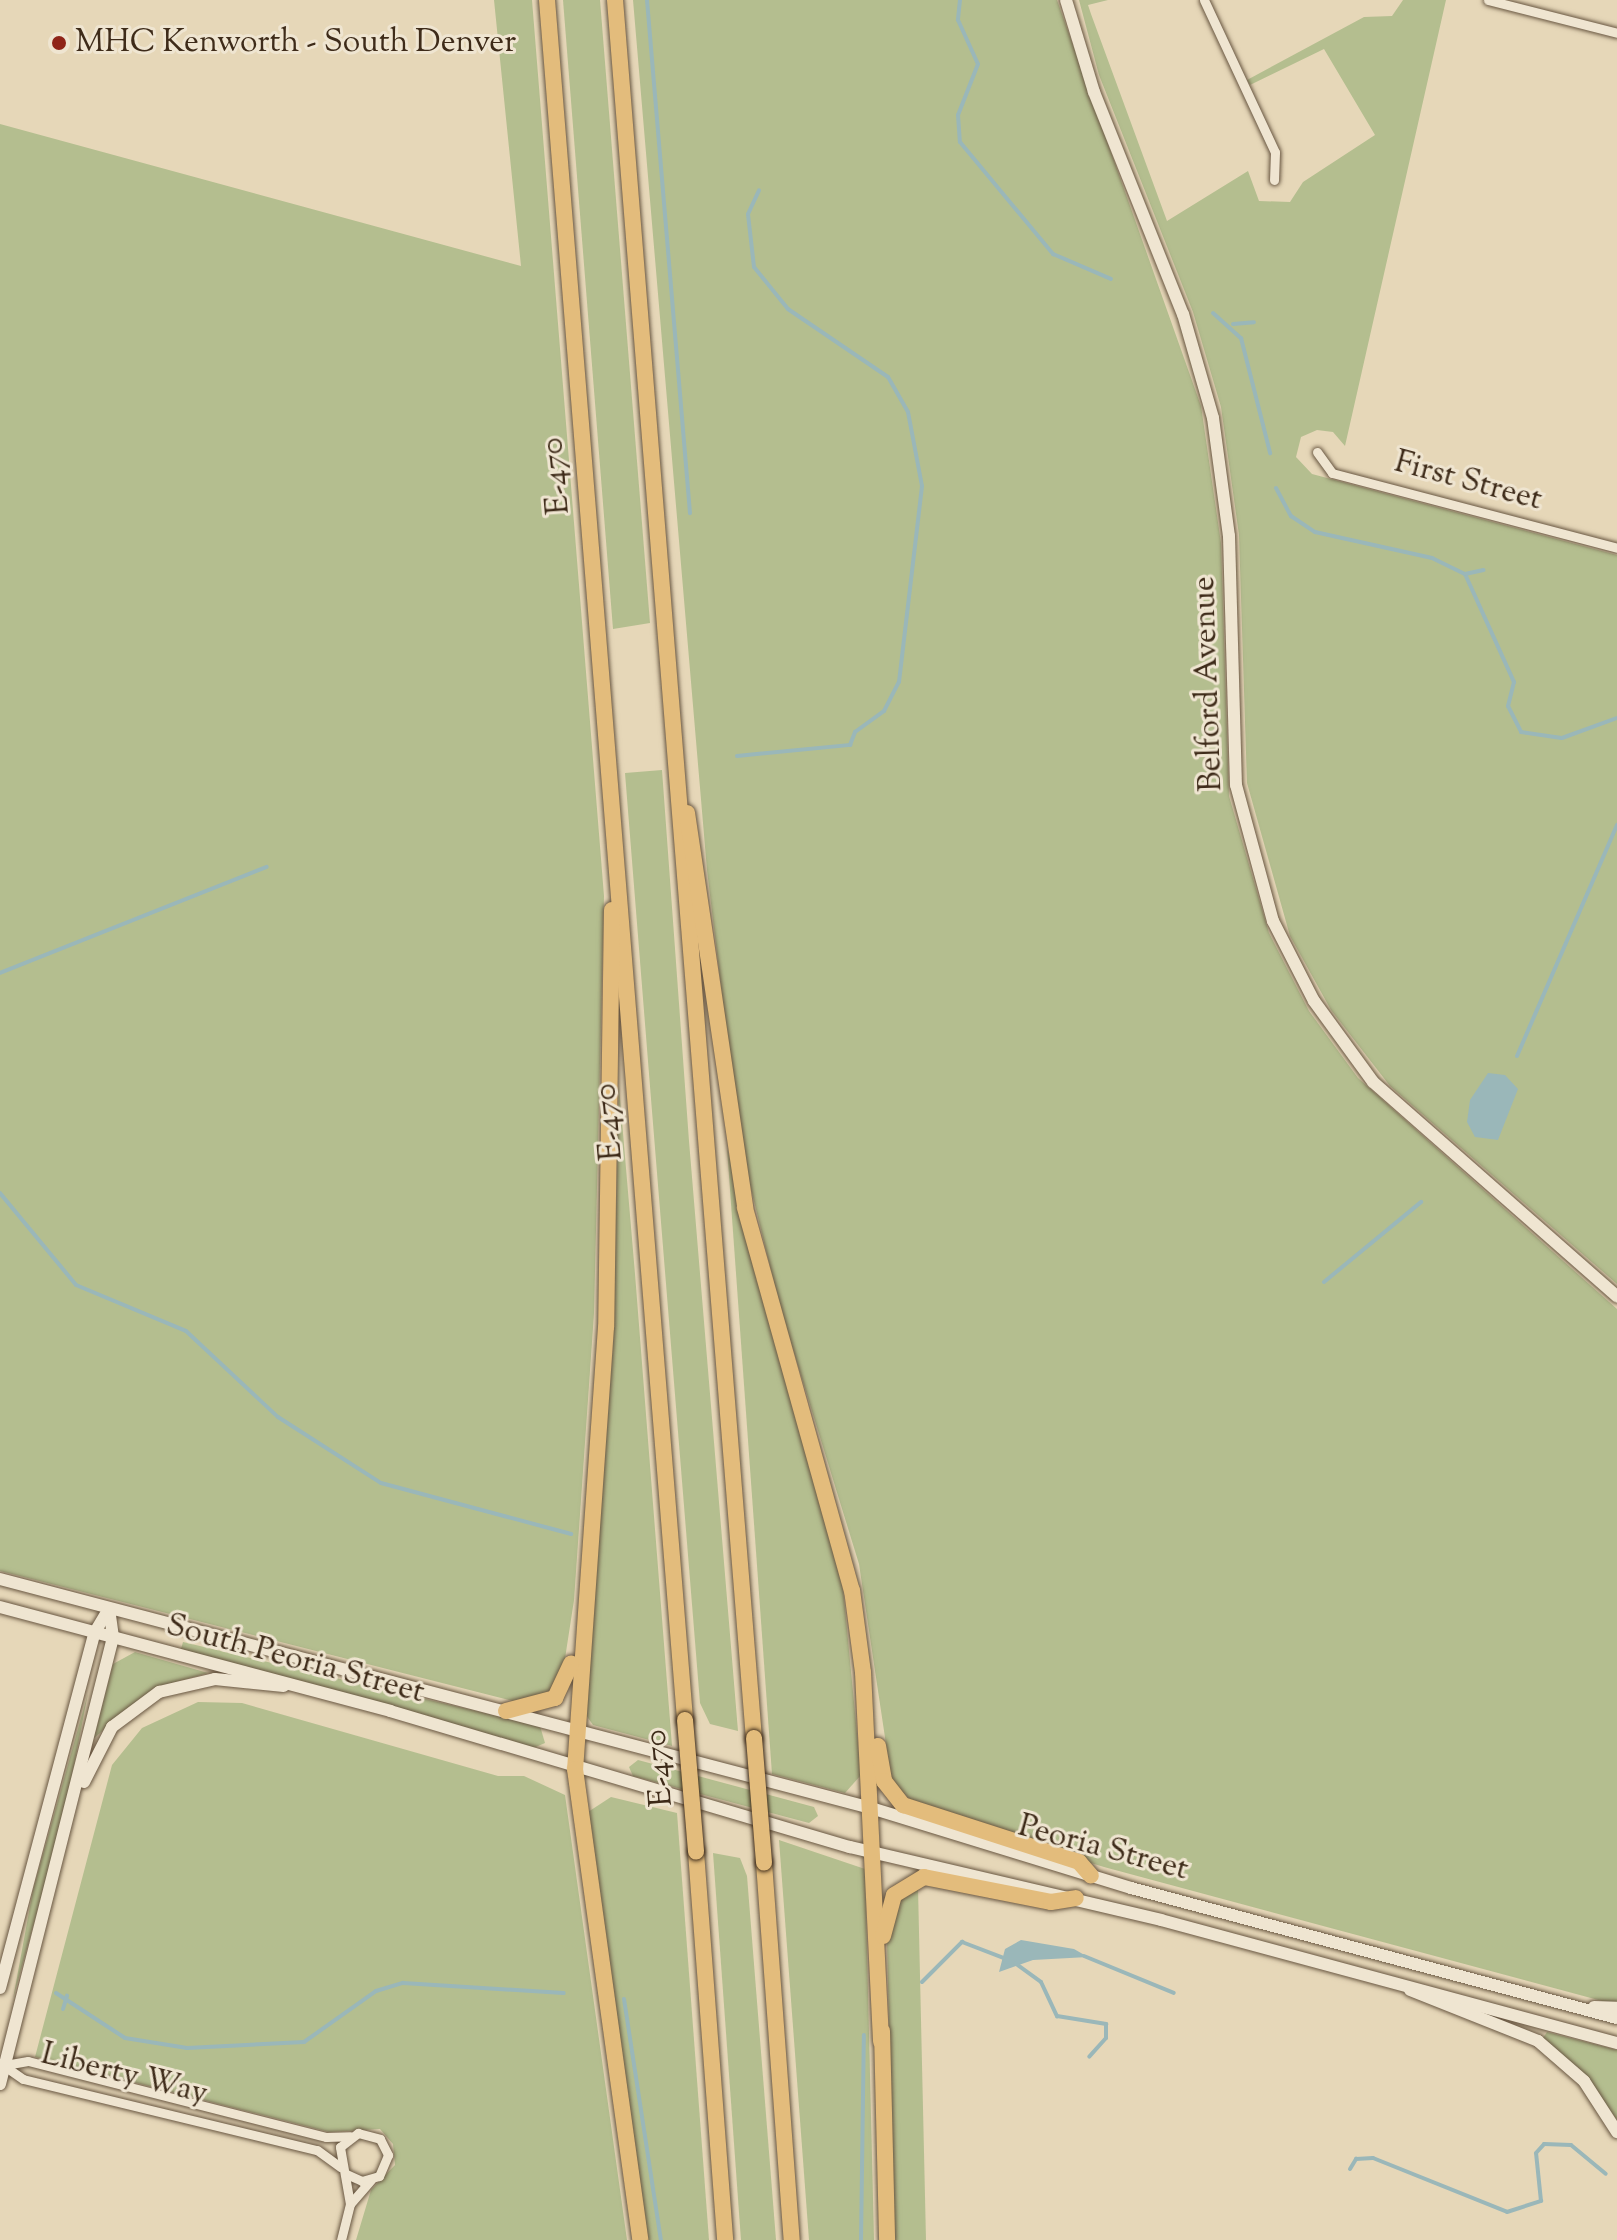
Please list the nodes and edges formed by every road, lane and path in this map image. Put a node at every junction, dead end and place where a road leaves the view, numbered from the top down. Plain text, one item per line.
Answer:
1 (547, 0) edge
2 (615, 0) edge
3 (1066, 0) edge
4 (1204, 0) edge
5 (1488, 0) edge
6 (1617, 33) edge
7 (1274, 180) dead end
8 (1317, 452) dead end
9 (1617, 548) edge
10 (678, 784) junction
11 (615, 833) junction
12 (1617, 1296) edge
13 (0, 1579) edge
14 (0, 1607) edge
15 (109, 1609) junction
16 (584, 1617) junction
17 (95, 1632) junction
18 (113, 1637) junction
19 (863, 1672) junction
20 (290, 1685) junction
21 (506, 1711) junction
22 (576, 1729) junction
23 (575, 1769) junction
24 (871, 1808) junction
25 (72, 1811) junction
26 (872, 1853) junction
27 (1091, 1876) junction
28 (1076, 1898) junction
29 (1405, 1986) junction
30 (0, 1988) edge
31 (1587, 2007) junction
32 (1617, 2008) edge
33 (1617, 2018) edge
34 (881, 2042) junction
35 (1617, 2043) edge
36 (613, 2061) junction
37 (3, 2064) edge
38 (0, 2084) edge
39 (882, 2106) junction
40 (1617, 2132) edge
41 (350, 2136) junction
42 (343, 2170) junction
43 (371, 2180) junction
44 (350, 2204) junction
45 (341, 2240) edge
46 (631, 2240) edge
47 (640, 2240) edge
48 (725, 2240) edge
49 (792, 2240) edge
50 (880, 2240) edge
51 (887, 2240) edge

1 - 11 highway, E-470
2 - 10 highway
3 - 12 main road, Belford Avenue
4 - 7 street
5 - 6 street
8 - 9 street, First Street
10 - 19 highway
10 - 49 highway, bridge
11 - 16 highway
11 - 48 highway, E-470, bridge
13 - 15 main road, South Peoria Street
14 - 17 main road, South Peoria Street
15 - 17 main road
15 - 18 main road
15 - 21 main road, South Peoria Street
16 - 21 highway
16 - 22 highway
17 - 18 main road, South Peoria Street
17 - 30 main road
18 - 20 main road, South Peoria Street
18 - 25 main road
19 - 24 highway
19 - 27 highway
20 - 23 main road, South Peoria Street
20 - 25 main road
21 - 22 main road, South Peoria Street
22 - 23 highway
22 - 24 main road, Peoria Street
23 - 26 main road, Peoria Street
23 - 36 highway
24 - 26 highway
24 - 27 main road, Peoria Street
25 - 37 main road
26 - 28 main road, Peoria Street
26 - 34 highway
27 - 31 main road, Peoria Street
28 - 29 main road, Peoria Street
28 - 34 highway
29 - 35 main road, Peoria Street
29 - 40 main road
31 - 32 main road
31 - 33 main road, Peoria Street
34 - 39 highway
36 - 46 highway
36 - 47 highway
37 - 38 main road
37 - 41 street, Liberty Way
37 - 42 street, Liberty Way
39 - 50 highway
39 - 51 highway
41 - 42 street
41 - 43 street
42 - 43 street
42 - 44 street
43 - 44 street
44 - 45 street

